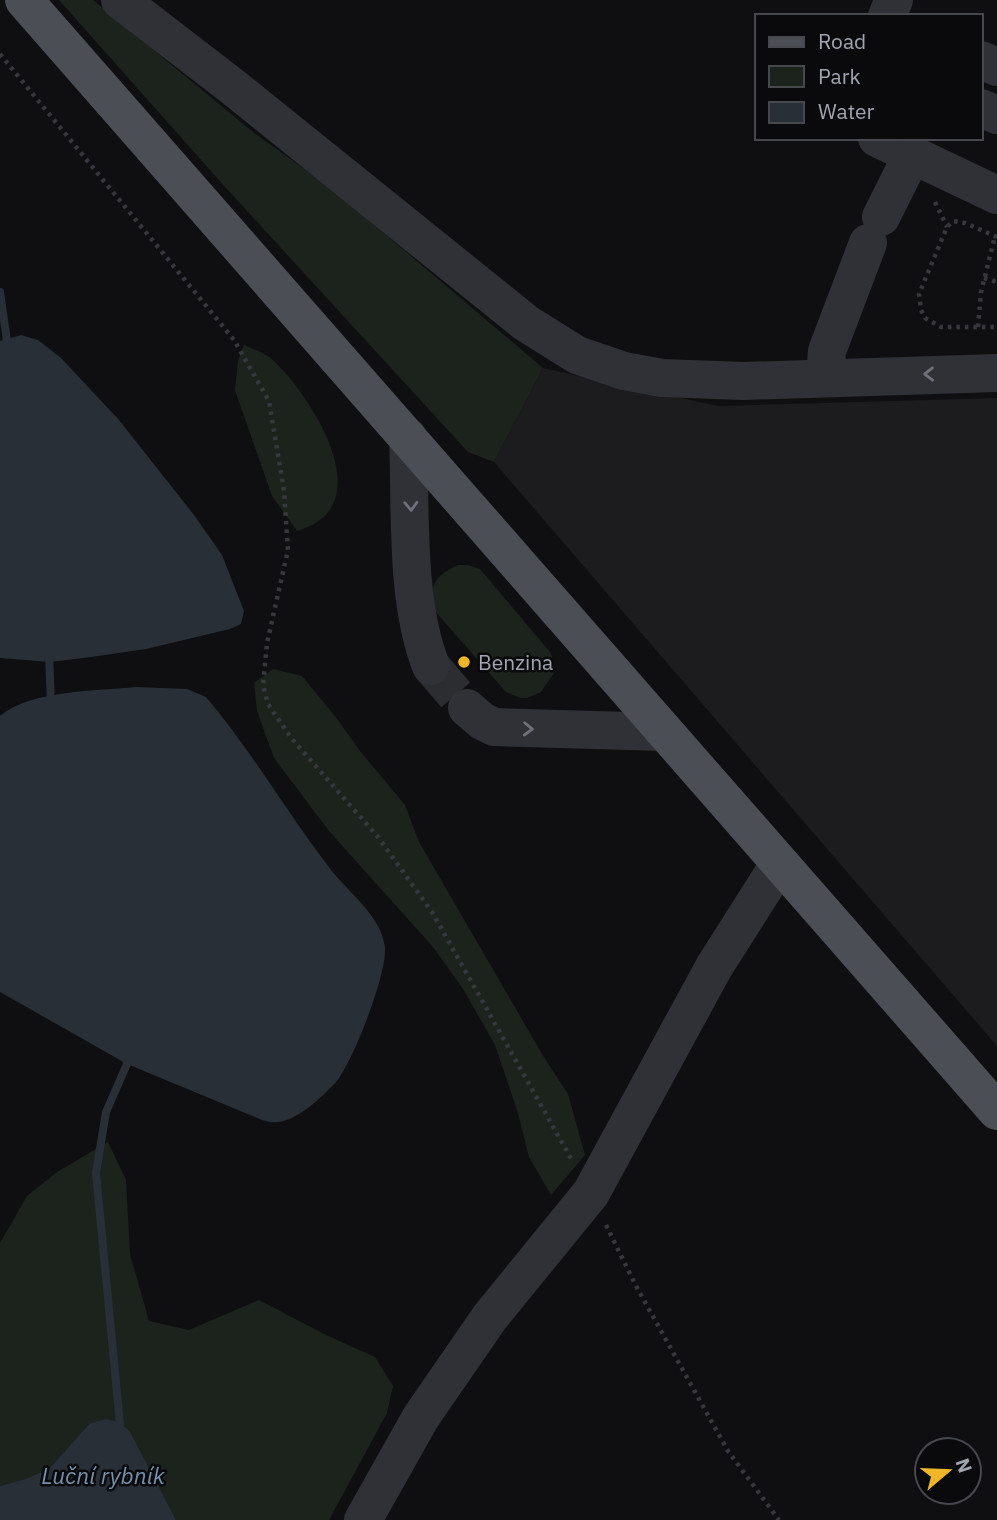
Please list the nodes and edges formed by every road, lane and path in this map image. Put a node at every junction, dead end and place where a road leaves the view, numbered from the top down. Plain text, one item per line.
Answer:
1 (24, 0) edge
2 (120, 0) edge
3 (0, 54) edge
4 (881, 140) edge
5 (912, 155) junction
6 (997, 195) edge
7 (996, 237) edge
8 (984, 278) junction
9 (997, 282) edge
10 (978, 327) junction
11 (997, 327) edge
12 (997, 373) edge
13 (825, 377) junction
14 (408, 438) junction
15 (431, 666) tunnel mouth
16 (467, 708) tunnel mouth
17 (664, 732) junction
18 (780, 863) junction
19 (997, 1111) edge
20 (591, 1193) junction
21 (363, 1520) edge
22 (779, 1520) edge

1 - 14 main road
2 - 13 street
3 - 20 path
4 - 5 street
5 - 6 street
5 - 13 street
7 - 8 path
7 - 10 path
8 - 9 path
8 - 10 path
10 - 11 path
12 -> 13 street
14 -> 15 street
14 - 17 main road
16 -> 17 street
17 - 18 main road
18 - 19 main road
18 - 20 street
20 - 21 street
20 - 22 path

